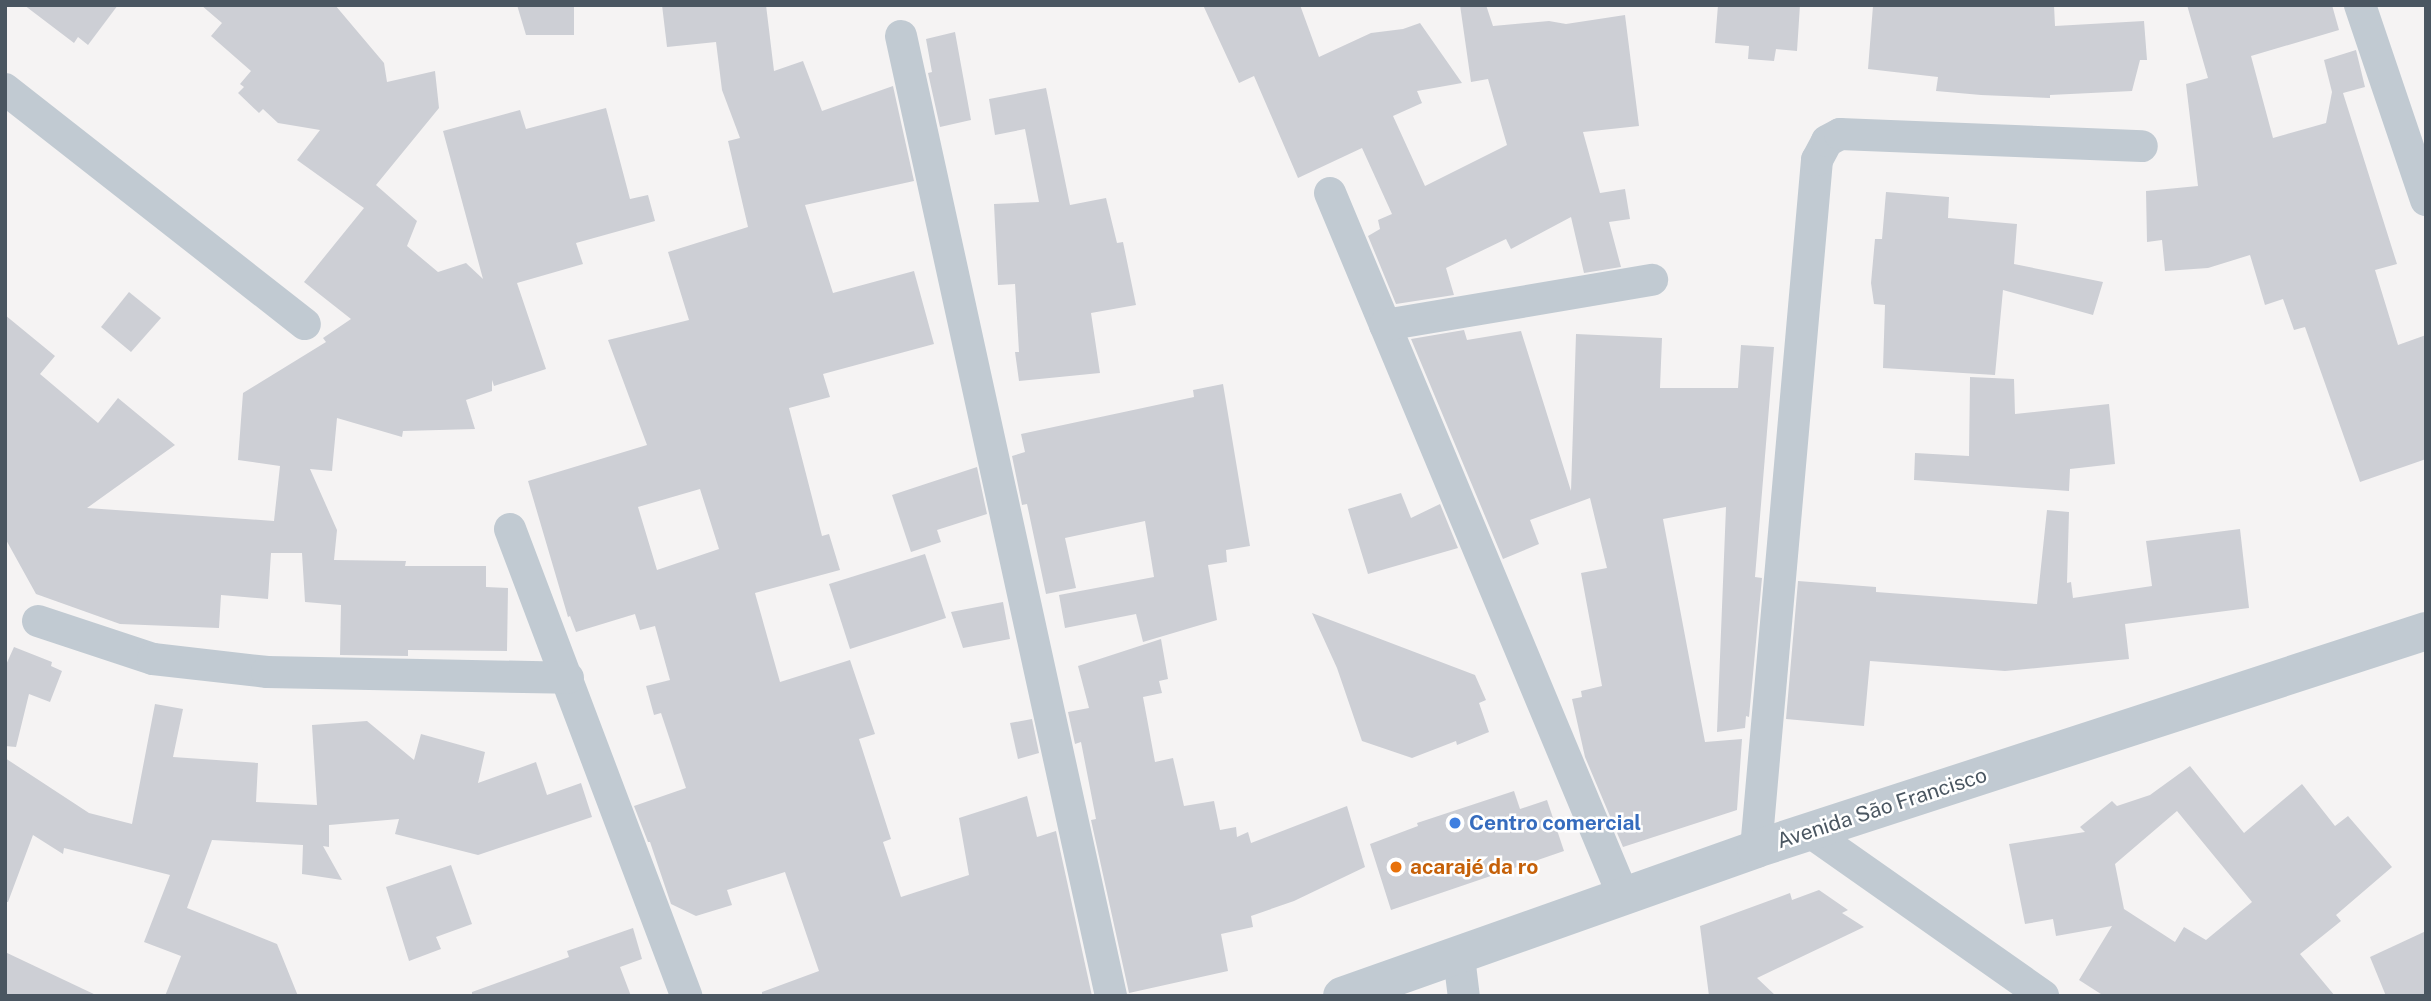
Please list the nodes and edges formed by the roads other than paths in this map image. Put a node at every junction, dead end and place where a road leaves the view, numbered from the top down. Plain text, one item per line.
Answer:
1 (2360, 5) edge
2 (901, 37) dead end
3 (5, 89) edge
4 (2142, 146) dead end
5 (1329, 193) dead end
6 (2426, 200) edge
7 (1652, 280) dead end
8 (305, 324) dead end
9 (1385, 325) junction
10 (510, 529) dead end
11 (38, 621) dead end
12 (2426, 631) edge
13 (568, 678) junction
14 (1810, 832) junction
15 (1756, 849) junction
16 (1623, 895) junction
17 (1459, 957) junction
18 (686, 996) edge
19 (1111, 996) edge
20 (1342, 996) edge
21 (1464, 996) edge
22 (2043, 996) edge

1 - 6 street
2 - 19 street
3 - 8 street
4 - 15 street
5 - 9 street
7 - 9 street
9 - 16 street
10 - 13 street
11 - 13 street
12 - 14 street, Avenida São Francisco
13 - 18 street
14 - 15 street, Avenida São Francisco
14 - 22 street
15 - 16 street, Avenida São Francisco
16 - 17 street, Avenida São Francisco
17 - 20 street, Avenida São Francisco
17 - 21 street

